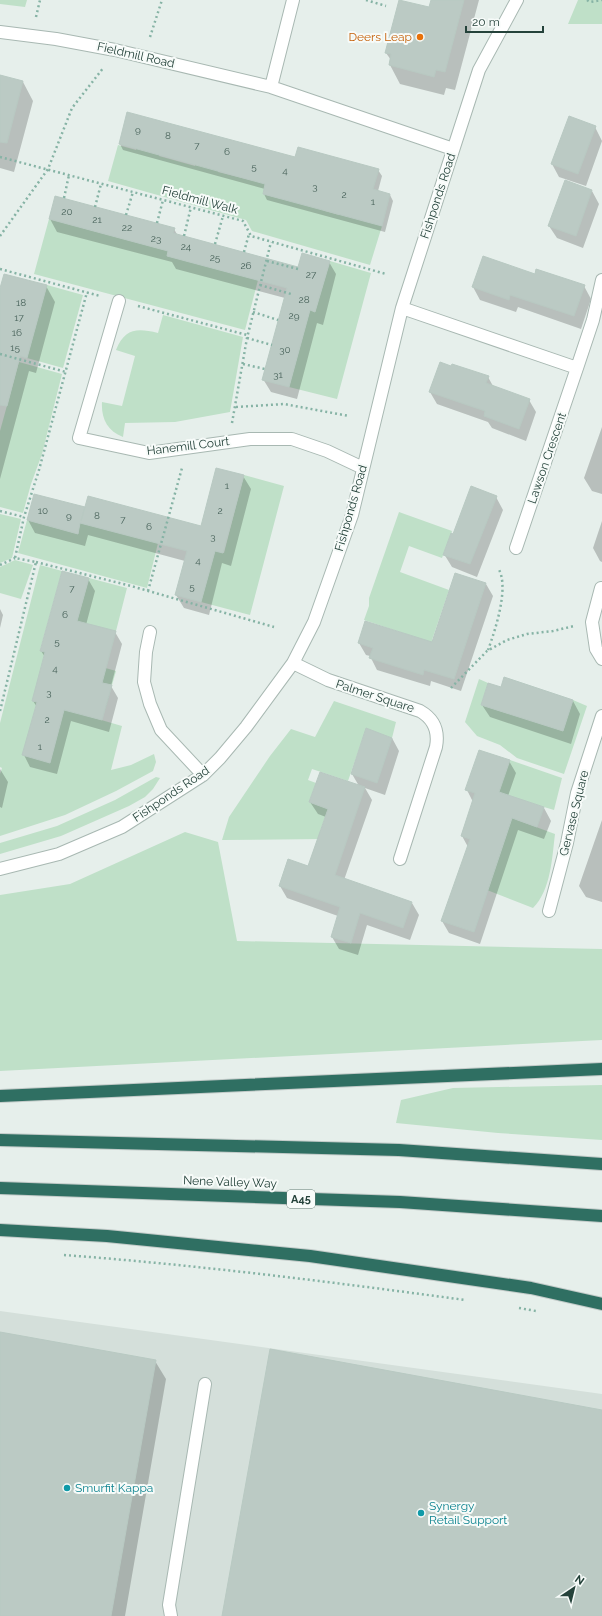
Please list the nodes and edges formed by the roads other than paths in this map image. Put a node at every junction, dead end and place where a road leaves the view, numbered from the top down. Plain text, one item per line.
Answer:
1 (293, 0) edge
2 (517, 0) edge
3 (0, 32) edge
4 (271, 87) junction
5 (453, 149) junction
6 (602, 280) edge
7 (119, 301) dead end
8 (402, 308) junction
9 (577, 368) junction
10 (363, 468) junction
11 (516, 548) dead end
12 (602, 588) edge
13 (150, 632) dead end
14 (602, 660) edge
15 (293, 663) junction
16 (602, 716) edge
17 (203, 775) junction
18 (400, 859) dead end
19 (0, 869) edge
20 (549, 911) dead end
21 (602, 1068) edge
22 (0, 1096) edge
23 (0, 1140) edge
24 (602, 1164) edge
25 (0, 1188) edge
26 (602, 1216) edge
27 (0, 1230) edge
28 (602, 1304) edge
29 (205, 1384) dead end
30 (171, 1616) edge

1 - 4 street
2 - 5 street, Fishponds Road
3 - 4 street, Fieldmill Road
4 - 5 street, Fieldmill Road
5 - 8 street, Fishponds Road
6 - 9 street, Lawson Crescent
7 - 10 street, Hanemill Court
8 - 9 street
8 - 10 street, Fishponds Road
9 - 11 street, Lawson Crescent
10 - 15 street, Fishponds Road
12 - 14 street
13 - 17 street
15 - 17 street, Fishponds Road
15 - 18 street, Palmer Square
16 - 20 street, Gervase Square
17 - 19 street, Fishponds Road
21 - 22 highway
23 - 24 highway
25 - 26 highway, Nene Valley Way / A45
27 - 28 highway
29 - 30 street

